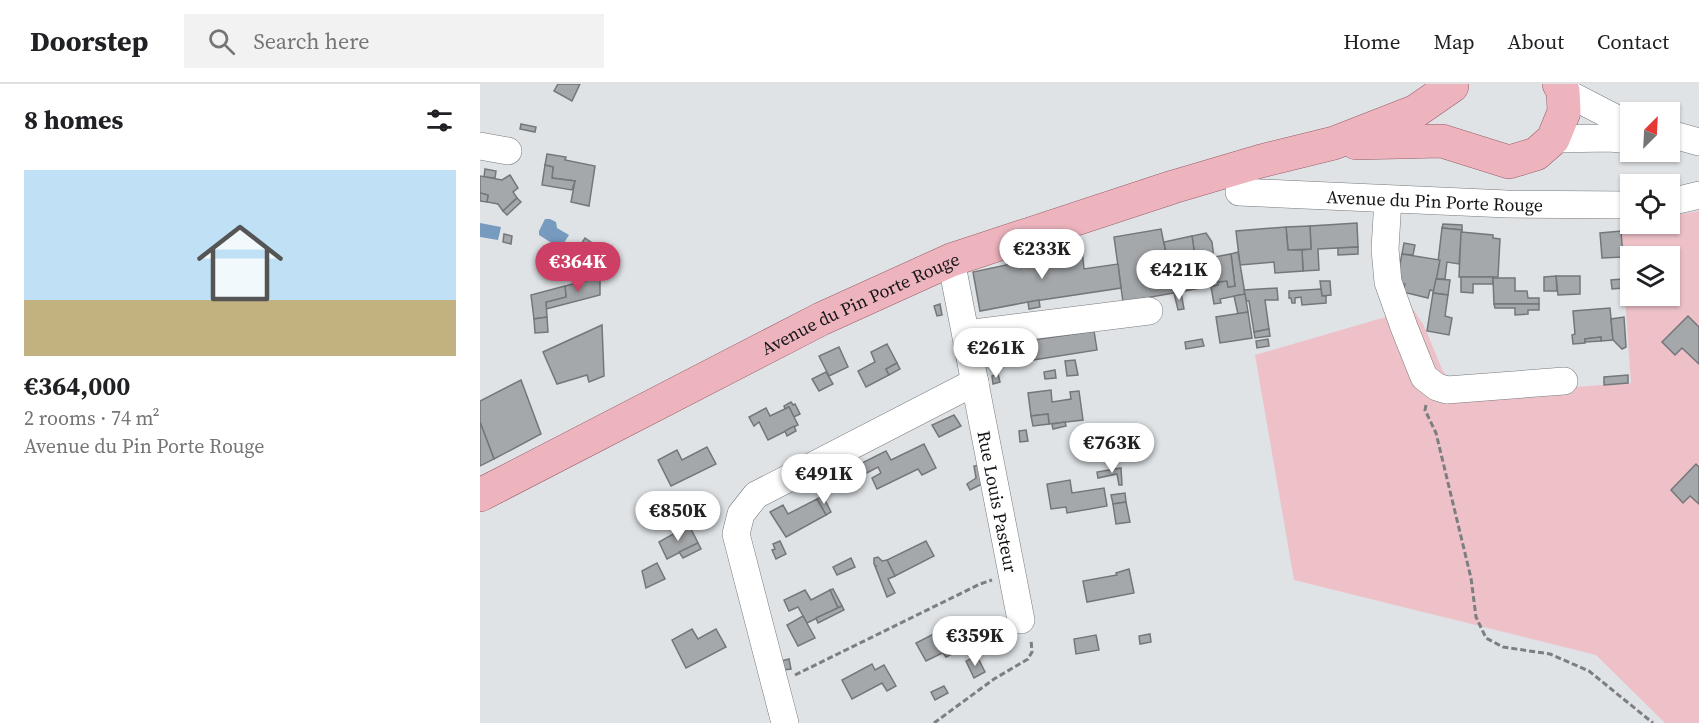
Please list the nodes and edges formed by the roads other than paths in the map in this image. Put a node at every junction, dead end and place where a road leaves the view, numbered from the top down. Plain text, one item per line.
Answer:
1 (1453, 85) edge
2 (1561, 88) edge
3 (1620, 119) edge
4 (1680, 137) edge
5 (1553, 139) junction
6 (1620, 139) edge
7 (1334, 143) junction
8 (1680, 143) edge
9 (1699, 144) edge
10 (480, 146) edge
11 (508, 151) dead end
12 (1492, 157) junction
13 (1239, 192) dead end
14 (1699, 195) edge
15 (1388, 199) junction
16 (1680, 200) edge
17 (1507, 204) junction
18 (1620, 205) edge
19 (951, 260) junction
20 (1149, 310) dead end
21 (966, 334) junction
22 (1564, 381) dead end
23 (975, 382) junction
24 (480, 495) edge
25 (1021, 620) road end
26 (784, 723) edge

1 - 7 main road, Avenue du Pin Porte Rouge
1 - 12 main road
2 - 3 street
2 - 5 main road
4 - 9 street
5 - 6 street
5 - 12 main road
7 - 12 main road, Avenue du Pin Porte Rouge
7 - 19 main road, Avenue du Pin Porte Rouge
8 - 9 street
10 - 11 street
12 - 17 street
13 - 15 street, Avenue du Pin Porte Rouge
14 - 16 street
15 - 17 street, Avenue du Pin Porte Rouge
15 - 22 street
17 - 18 street, Avenue du Pin Porte Rouge
19 - 21 street, Rue Louis Pasteur
19 - 24 main road, Avenue du Pin Porte Rouge
20 - 21 street
21 - 23 street, Rue Louis Pasteur
23 - 25 street, Rue Louis Pasteur
23 - 26 street

